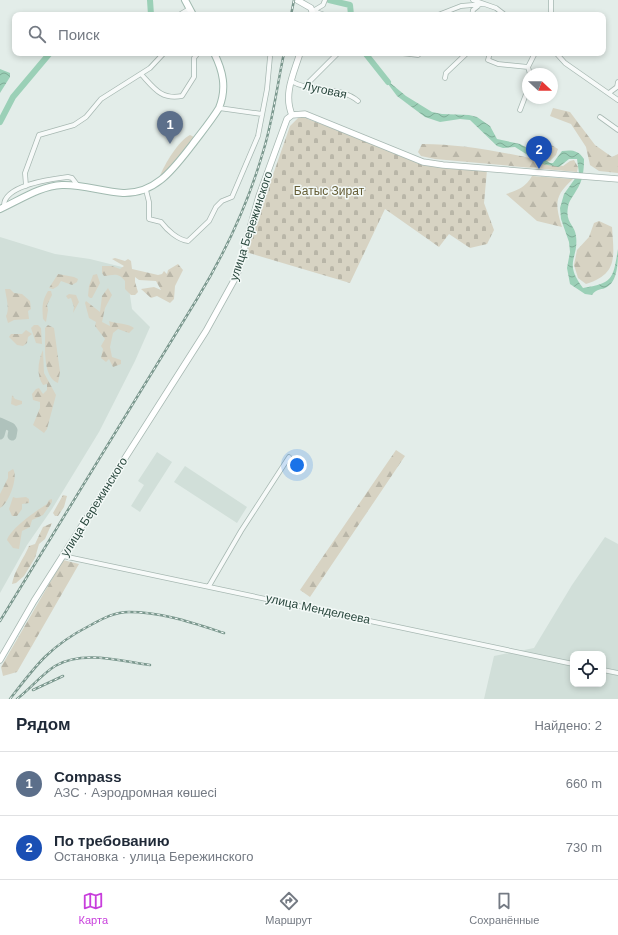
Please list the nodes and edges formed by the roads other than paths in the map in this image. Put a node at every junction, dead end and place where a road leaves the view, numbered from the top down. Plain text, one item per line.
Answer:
1 (185, 0) edge
2 (297, 0) edge
3 (325, 0) edge
4 (473, 0) edge
5 (551, 0) edge
6 (484, 4) junction
7 (478, 6) junction
8 (189, 9) junction
9 (184, 12) edge
10 (191, 12) edge
11 (312, 12) edge
12 (314, 12) edge
13 (446, 12) edge
14 (473, 12) edge
15 (501, 12) edge
16 (550, 12) edge
17 (161, 56) edge
18 (196, 56) edge
19 (215, 56) edge
20 (270, 56) dead end
21 (299, 56) edge
22 (335, 56) edge
23 (464, 56) edge
24 (489, 56) edge
25 (534, 56) edge
26 (559, 56) edge
27 (528, 68) joint
28 (141, 74) junction
29 (444, 78) dead end
30 (291, 80) junction
31 (618, 82) edge
32 (304, 87) junction
33 (609, 93) junction
34 (618, 100) edge
35 (358, 101) dead end
36 (522, 102) edge
37 (218, 108) junction
38 (520, 110) dead end
39 (262, 114) junction
40 (292, 115) junction
41 (600, 117) dead end
42 (618, 130) edge
43 (618, 179) edge
44 (26, 186) junction
45 (78, 186) junction
46 (146, 190) junction
47 (2, 208) edge
48 (289, 457) dead end
49 (63, 556) junction
50 (209, 586) junction
51 (0, 660) edge
52 (570, 663) edge
53 (606, 671) edge
54 (618, 673) edge

1 - 8 main road
2 - 11 main road
3 - 12 street
4 - 6 street
5 - 16 street
6 - 7 street
6 - 15 street
7 - 13 street
7 - 14 street
8 - 9 street
8 - 10 main road
17 - 28 street
18 - 28 street
19 - 37 main road
20 - 39 street
21 - 30 main road
22 - 32 street
23 - 29 street
24 - 27 street
25 - 27 street
26 - 33 street
28 - 44 street
30 - 32 street, Луговая
30 - 40 main road
31 - 33 street
32 - 35 street, Луговая
33 - 34 street
36 - 38 street
37 - 39 street
37 - 46 main road
39 - 46 street
40 - 43 main road
40 - 49 main road, улица Бережинского
41 - 42 street
44 - 45 street
44 - 47 street
45 - 46 main road
45 - 47 main road
48 - 50 street
49 - 50 street, улица Менделеева
49 - 51 main road, улица Бережинского
50 - 52 street, улица Менделеева
53 - 54 street

